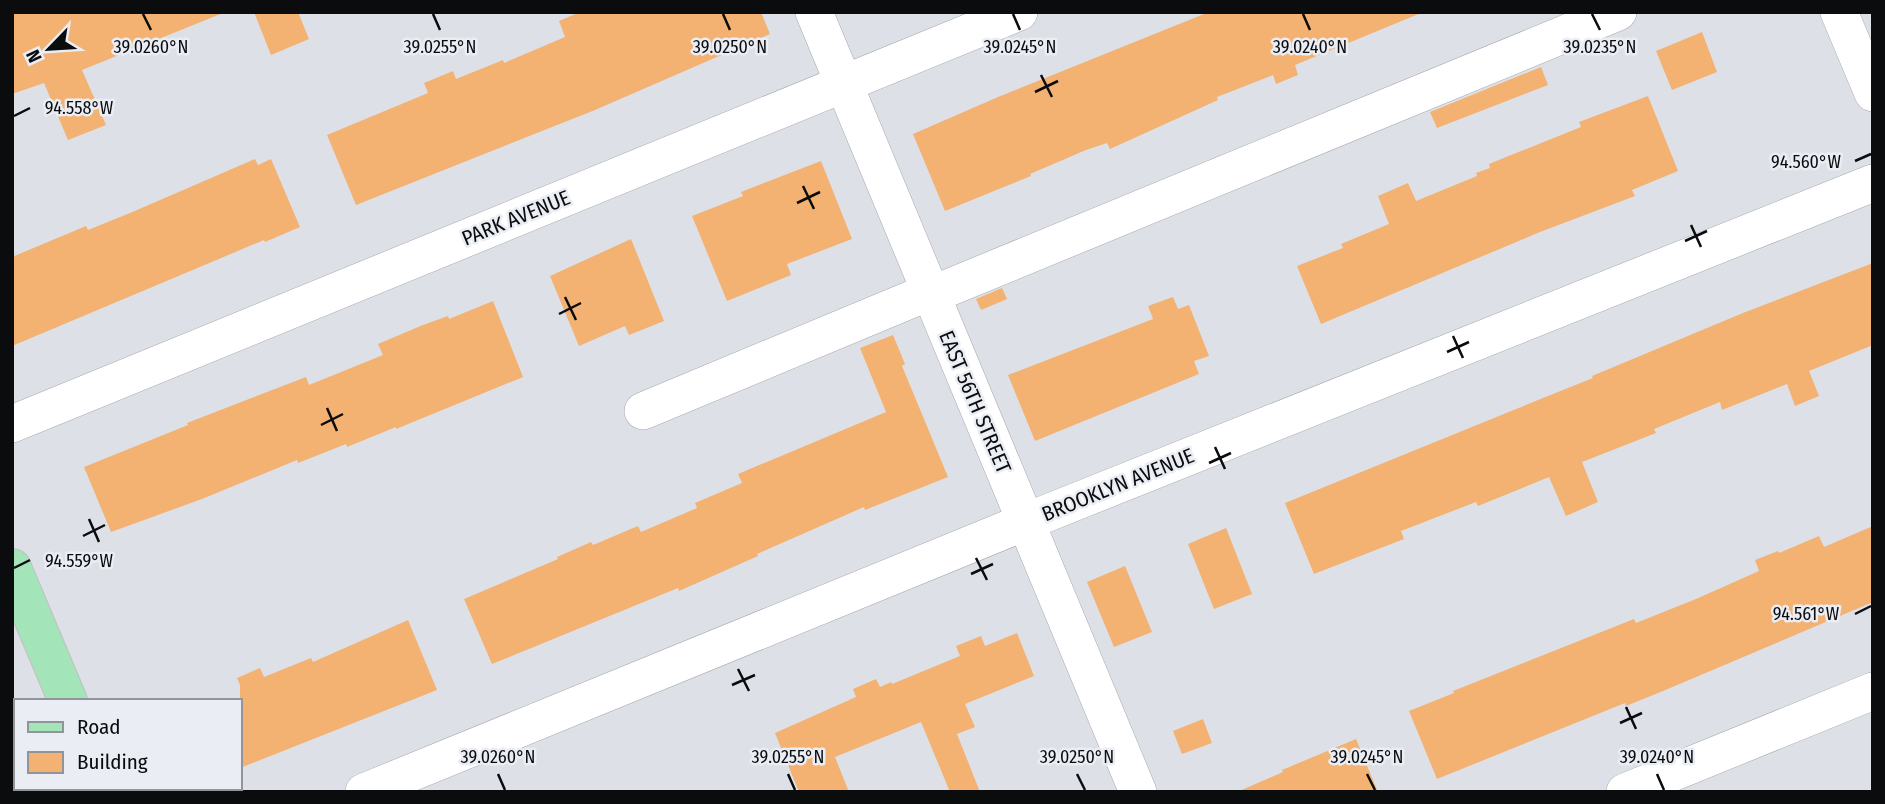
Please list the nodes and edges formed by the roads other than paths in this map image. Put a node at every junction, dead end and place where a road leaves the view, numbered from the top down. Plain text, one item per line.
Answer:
1 (814, 12) edge
2 (1019, 12) edge
3 (1618, 12) edge
4 (1839, 12) edge
5 (843, 84) junction
6 (1873, 93) edge
7 (1873, 183) edge
8 (929, 292) junction
9 (643, 411) dead end
10 (12, 424) edge
11 (1025, 522) junction
12 (12, 568) edge
13 (1873, 691) edge
14 (67, 699) edge
15 (364, 792) edge
16 (1138, 792) edge
17 (1625, 792) edge

1 - 5 street, EAST 56TH STREET
2 - 5 street, PARK AVENUE
3 - 8 street
4 - 6 street
5 - 8 street, EAST 56TH STREET
5 - 10 street, PARK AVENUE
7 - 11 street, BROOKLYN AVENUE
8 - 9 street
8 - 11 street, EAST 56TH STREET
11 - 15 street, BROOKLYN AVENUE
11 - 16 street, EAST 56TH STREET
12 - 14 main road
13 - 17 street

